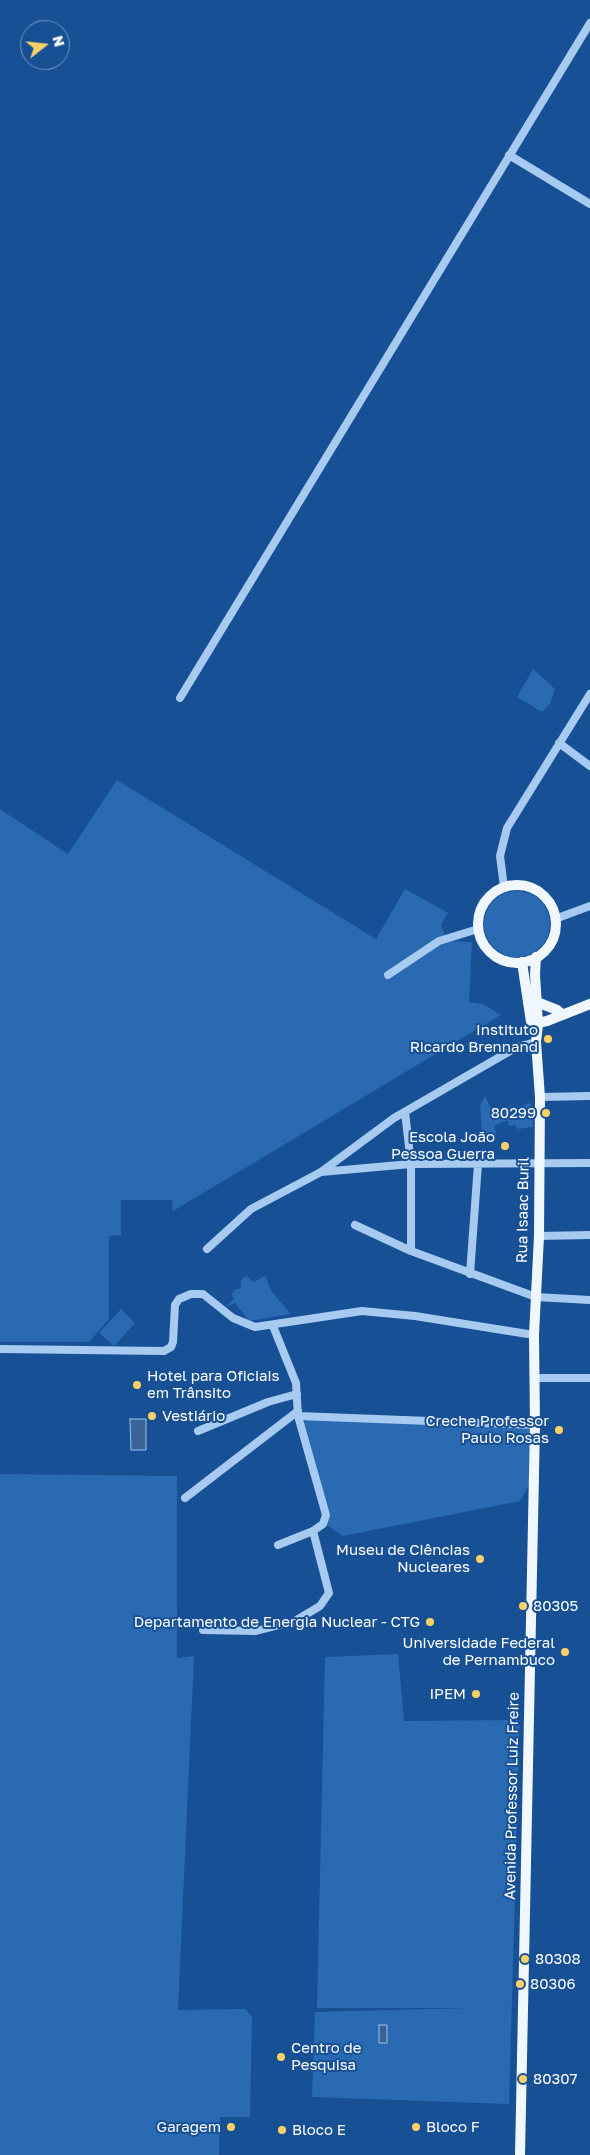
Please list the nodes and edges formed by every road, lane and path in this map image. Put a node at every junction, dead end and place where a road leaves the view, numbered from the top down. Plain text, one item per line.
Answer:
1 (590, 22) edge
2 (509, 155) junction
3 (590, 204) edge
4 (590, 694) edge
5 (180, 698) dead end
6 (559, 743) junction
7 (590, 766) edge
8 (504, 887) junction
9 (590, 906) edge
10 (555, 919) junction
11 (478, 929) junction
12 (536, 958) junction
13 (522, 962) junction
14 (388, 975) dead end
15 (537, 1002) junction
16 (590, 1004) edge
17 (562, 1014) junction
18 (534, 1024) junction
19 (536, 1042) junction
20 (590, 1096) edge
21 (540, 1097) junction
22 (405, 1112) junction
23 (540, 1163) junction
24 (590, 1163) edge
25 (411, 1164) junction
26 (478, 1164) junction
27 (321, 1172) junction
28 (356, 1226) dead end
29 (539, 1236) junction
30 (590, 1236) edge
31 (207, 1249) dead end
32 (411, 1251) junction
33 (470, 1274) junction
34 (536, 1297) junction
35 (590, 1300) edge
36 (273, 1326) junction
37 (534, 1335) junction
38 (0, 1348) edge
39 (534, 1378) junction
40 (590, 1378) edge
41 (297, 1394) junction
42 (298, 1414) junction
43 (535, 1425) junction
44 (198, 1431) dead end
45 (185, 1498) dead end
46 (313, 1532) junction
47 (278, 1546) dead end
48 (203, 1630) dead end
49 (520, 2155) edge

1 - 2 street
2 - 3 street
2 - 5 street
4 - 6 street
6 - 7 street
6 - 8 street
8 - 10 main road
8 - 11 main road
9 - 10 street
10 - 12 main road
11 - 13 main road
11 - 14 street
12 - 13 main road
12 - 15 main road, Rua Isaac Buril
13 - 18 main road, Rua Isaac Buril
15 - 17 main road
15 - 18 main road, Rua Isaac Buril
16 - 17 main road
17 - 18 main road
18 - 19 main road, Rua Isaac Buril
19 - 21 main road, Rua Isaac Buril
19 - 22 street
20 - 21 street
21 - 23 main road, Rua Isaac Buril
22 - 25 street
22 - 27 street
23 - 24 street
23 - 26 street
23 - 29 main road, Rua Isaac Buril
25 - 26 street
25 - 27 street
25 - 32 street
26 - 33 street
27 - 31 street
28 - 32 street
29 - 30 street
29 - 34 main road, Rua Isaac Buril
32 - 33 street
33 - 34 street
34 - 35 street
34 - 37 main road, Rua Isaac Buril
36 - 37 street
36 - 38 street
36 - 41 street
37 - 39 main road, Rua Isaac Buril
39 - 40 street
39 - 43 main road, Avenida Professor Luiz Freire
41 - 42 street
41 - 44 street
42 - 43 street
42 - 45 street
42 - 46 street
43 - 49 main road, Avenida Professor Luiz Freire
46 - 47 street
46 - 48 street

